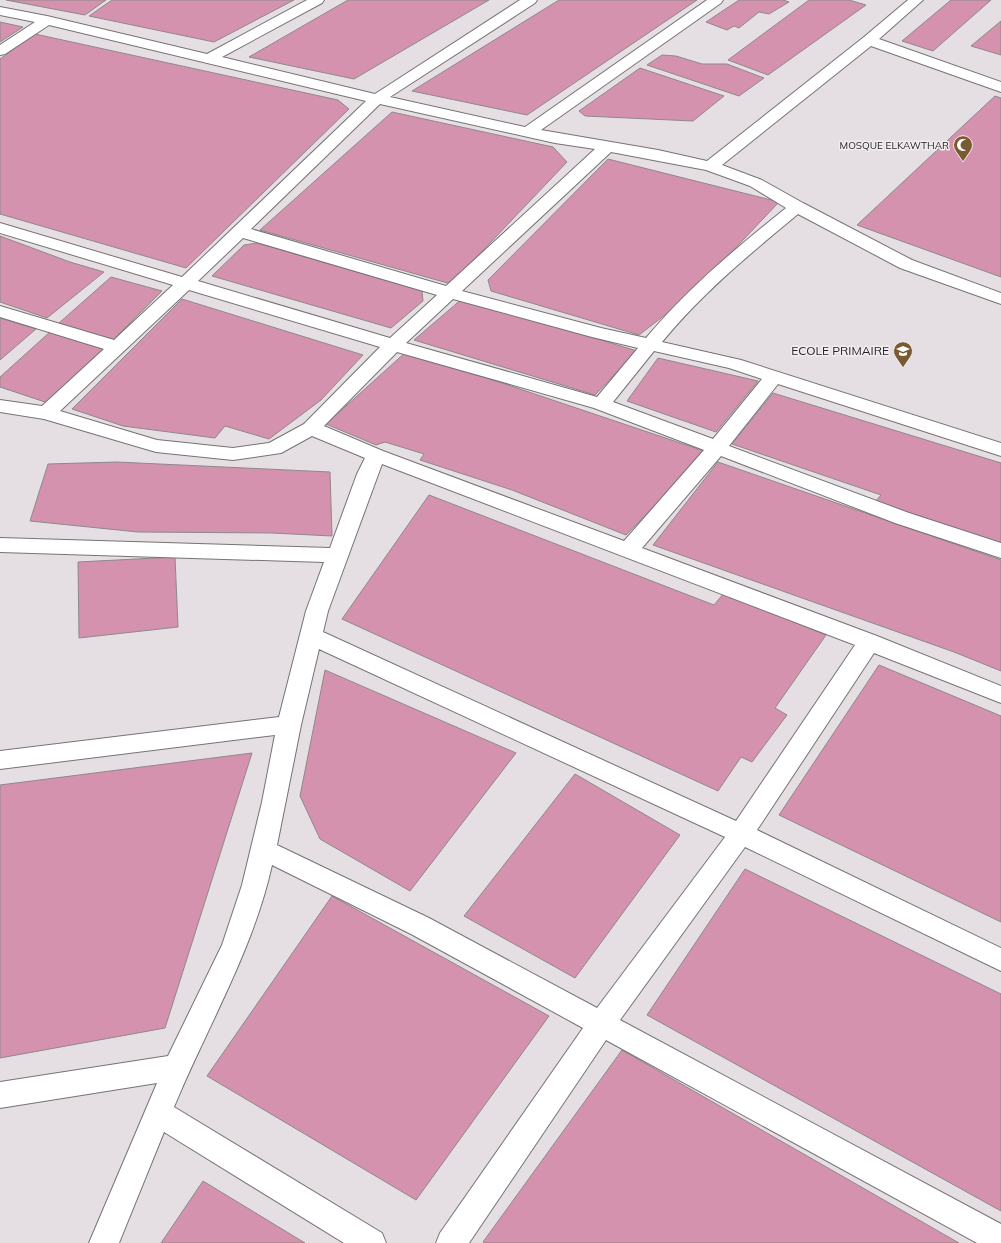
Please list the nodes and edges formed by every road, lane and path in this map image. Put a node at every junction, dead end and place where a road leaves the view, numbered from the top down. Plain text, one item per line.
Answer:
1 (317, 0) edge
2 (530, 0) edge
3 (716, 0) edge
4 (916, 0) edge
5 (0, 11) edge
6 (47, 20) junction
7 (869, 40) junction
8 (0, 51) edge
9 (208, 58) junction
10 (999, 84) edge
11 (376, 99) junction
12 (528, 132) junction
13 (607, 148) junction
14 (710, 166) junction
15 (797, 207) junction
16 (0, 228) edge
17 (239, 231) junction
18 (186, 283) junction
19 (451, 292) junction
20 (1001, 299) edge
21 (0, 311) edge
22 (652, 344) junction
23 (392, 345) junction
24 (116, 347) junction
25 (774, 377) junction
26 (601, 404) junction
27 (0, 406) edge
28 (46, 413) junction
29 (311, 428) junction
30 (717, 448) junction
31 (1001, 450) edge
32 (376, 455) junction
33 (0, 545) edge
34 (628, 550) junction
35 (1001, 551) edge
36 (339, 555) junction
37 (310, 636) junction
38 (869, 642) junction
39 (1001, 695) edge
40 (289, 725) junction
41 (0, 760) edge
42 (740, 834) junction
43 (264, 850) junction
44 (1001, 960) edge
45 (601, 1024) junction
46 (177, 1067) junction
47 (0, 1095) edge
48 (159, 1113) junction
49 (1001, 1240) edge
50 (104, 1243) edge
51 (371, 1243) edge
52 (451, 1243) edge

1 - 9 street
2 - 11 street
3 - 12 street
4 - 7 street
5 - 6 street
6 - 8 street
6 - 9 street
7 - 10 street
7 - 14 street
9 - 11 street
11 - 12 street
11 - 17 street
12 - 13 street
13 - 14 street
13 - 19 street
14 - 15 street
15 - 20 street
15 - 22 street
16 - 18 street
17 - 18 street
17 - 19 street
18 - 23 street
18 - 24 street
19 - 22 street
19 - 23 street
21 - 24 street
22 - 25 street
22 - 26 street
23 - 26 street
23 - 29 street
24 - 28 street
25 - 30 street
25 - 31 street
26 - 30 street
27 - 28 street
28 - 29 street
29 - 32 street
30 - 34 street
30 - 35 street
32 - 34 street
32 - 36 street
33 - 36 street
34 - 38 street
36 - 37 street
37 - 40 street
37 - 42 street
38 - 39 street
38 - 42 street
40 - 41 street
40 - 43 street
42 - 44 street
42 - 45 street
43 - 45 street
43 - 46 street
45 - 49 street
45 - 52 street
46 - 47 street
46 - 48 street
48 - 50 street
48 - 51 street

